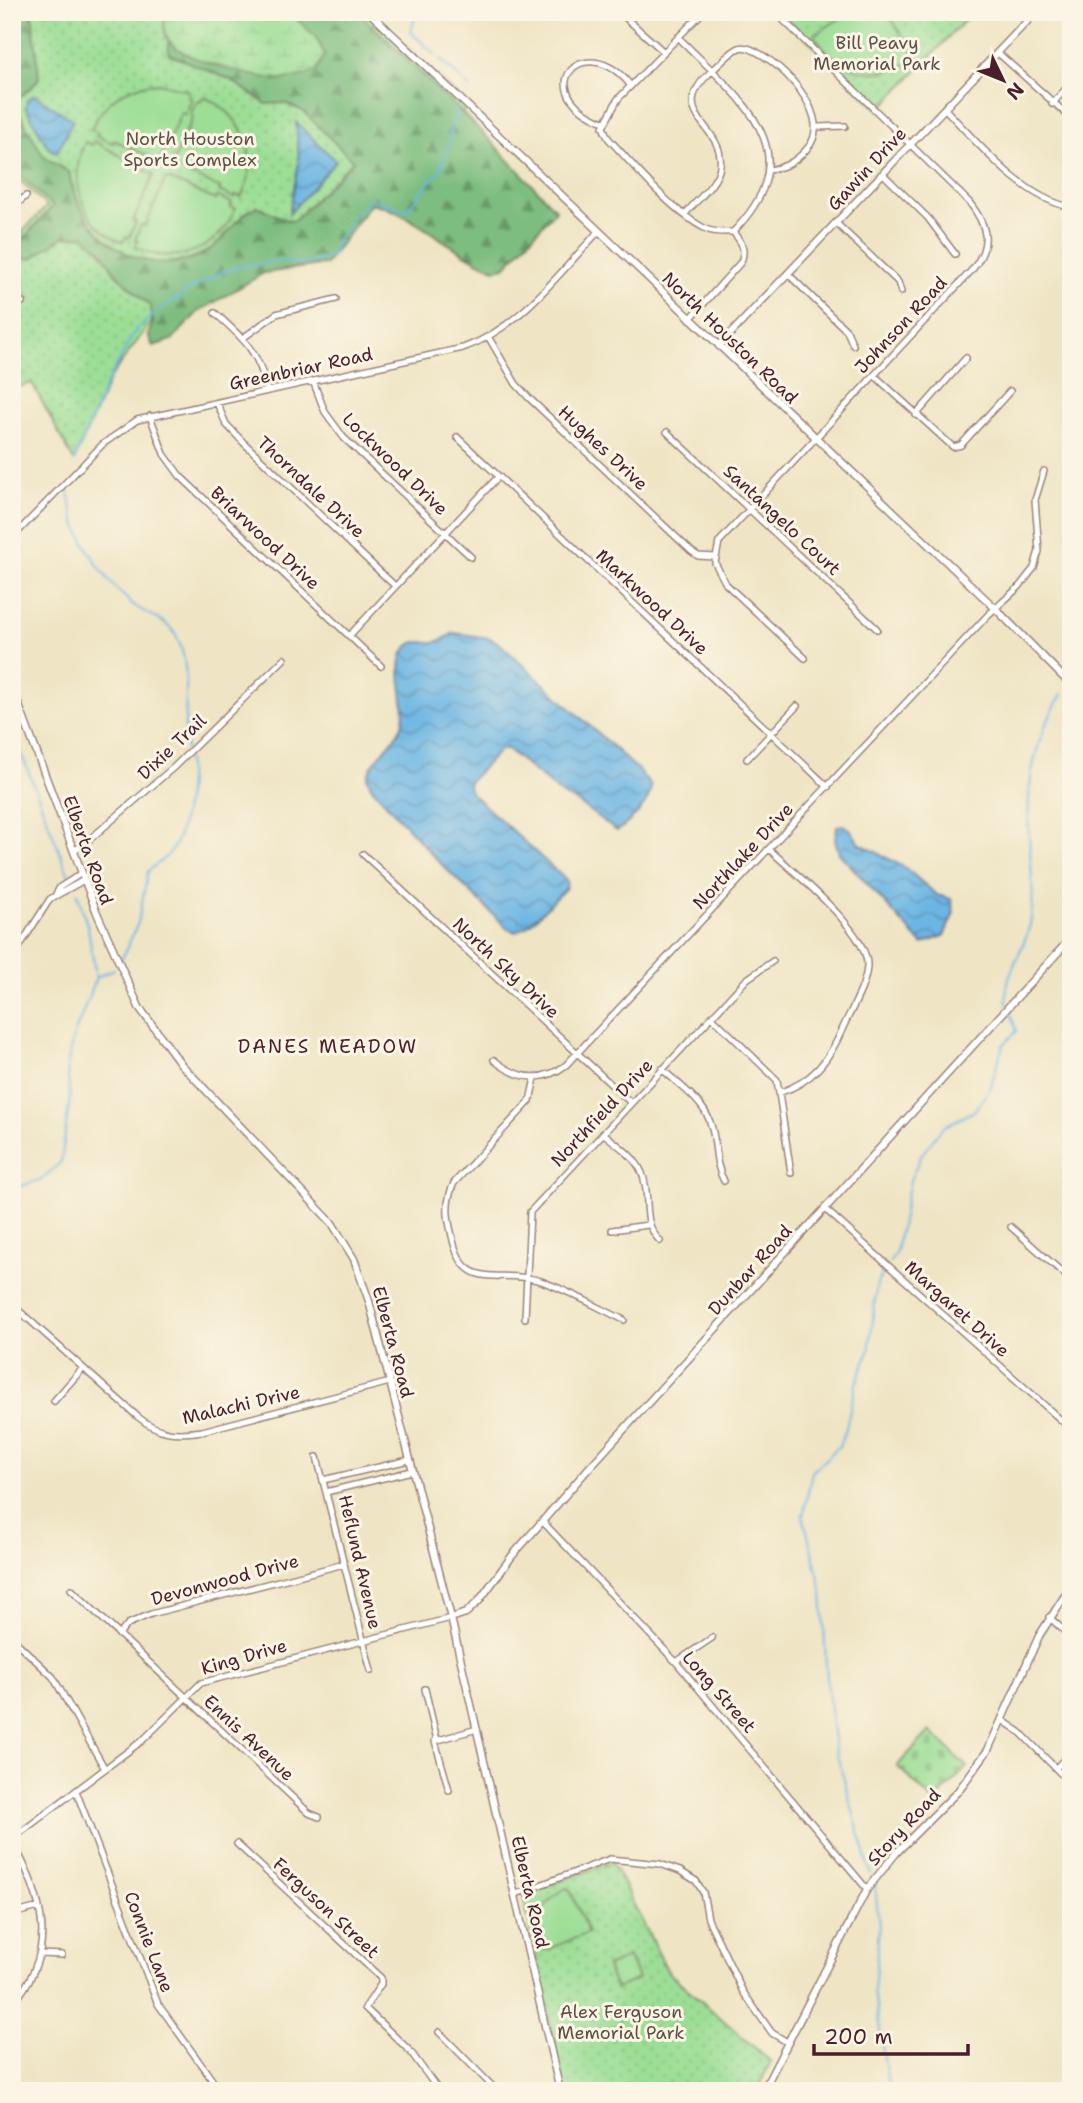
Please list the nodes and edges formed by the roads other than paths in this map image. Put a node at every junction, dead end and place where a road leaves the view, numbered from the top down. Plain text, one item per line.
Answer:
1 (369, 12) edge
2 (703, 12) edge
3 (775, 12) edge
4 (1036, 12) edge
5 (621, 13) edge
6 (678, 37) junction
7 (664, 52) junction
8 (998, 53) junction
9 (712, 71) junction
10 (1071, 83) edge
11 (631, 86) junction
12 (1052, 104) junction
13 (944, 109) junction
14 (1071, 118) edge
15 (604, 122) junction
16 (845, 126) dead end
17 (818, 127) junction
18 (909, 144) junction
19 (769, 170) junction
20 (883, 174) junction
21 (26, 196) dead end
22 (1071, 207) edge
23 (12, 209) edge
24 (686, 213) junction
25 (836, 223) junction
26 (599, 231) junction
27 (733, 232) junction
28 (955, 254) dead end
29 (789, 274) junction
30 (901, 292) dead end
31 (336, 299) dead end
32 (22, 302) dead end
33 (12, 306) edge
34 (215, 313) dead end
35 (690, 319) junction
36 (243, 338) junction
37 (489, 338) junction
38 (853, 345) dead end
39 (719, 346) junction
40 (966, 358) dead end
41 (874, 375) junction
42 (313, 381) junction
43 (267, 390) junction
44 (1010, 391) dead end
45 (217, 402) junction
46 (916, 415) junction
47 (150, 416) junction
48 (667, 432) dead end
49 (457, 437) dead end
50 (814, 438) junction
51 (1044, 471) dead end
52 (498, 477) junction
53 (748, 509) junction
54 (445, 532) junction
55 (12, 538) edge
56 (471, 557) dead end
57 (715, 557) junction
58 (395, 586) junction
59 (995, 608) junction
60 (877, 629) dead end
61 (349, 636) junction
62 (284, 659) dead end
63 (805, 659) dead end
64 (381, 666) dead end
65 (1071, 685) edge
66 (12, 687) edge
67 (797, 706) dead end
68 (771, 733) junction
69 (747, 759) dead end
70 (828, 787) junction
71 (769, 849) junction
72 (74, 850) junction
73 (363, 854) dead end
74 (83, 876) junction
75 (1071, 938) edge
76 (12, 958) edge
77 (773, 961) dead end
78 (712, 1017) junction
79 (578, 1053) junction
80 (494, 1060) dead end
81 (662, 1069) junction
82 (535, 1078) junction
83 (781, 1092) junction
84 (630, 1102) junction
85 (603, 1133) junction
86 (791, 1173) dead end
87 (724, 1181) dead end
88 (825, 1209) junction
89 (648, 1224) junction
90 (1011, 1227) dead end
91 (612, 1230) dead end
92 (660, 1241) dead end
93 (527, 1277) junction
94 (1071, 1280) edge
95 (16, 1308) dead end
96 (525, 1318) dead end
97 (624, 1320) dead end
98 (83, 1368) junction
99 (390, 1382) junction
100 (54, 1401) dead end
101 (1071, 1429) edge
102 (317, 1457) dead end
103 (409, 1460) junction
104 (412, 1471) junction
105 (323, 1480) junction
106 (326, 1492) junction
107 (542, 1521) junction
108 (344, 1564) junction
109 (1071, 1586) edge
110 (71, 1589) dead end
111 (1049, 1617) junction
112 (451, 1618) junction
113 (119, 1635) junction
114 (1071, 1637) edge
115 (12, 1638) edge
116 (712, 1638) dead end
117 (364, 1640) junction
118 (676, 1662) junction
119 (371, 1671) dead end
120 (425, 1689) dead end
121 (185, 1697) junction
122 (1002, 1720) junction
123 (477, 1729) junction
124 (437, 1740) junction
125 (1071, 1752) edge
126 (1056, 1768) junction
127 (105, 1769) junction
128 (1071, 1784) edge
129 (449, 1790) dead end
130 (76, 1791) junction
131 (319, 1817) dead end
132 (12, 1840) edge
133 (237, 1844) dead end
134 (867, 1889) junction
135 (516, 1894) junction
136 (39, 1907) junction
137 (12, 1914) edge
138 (41, 1954) junction
139 (62, 1955) dead end
140 (12, 2005) edge
141 (439, 2032) dead end
142 (788, 2042) junction
143 (220, 2091) edge
144 (439, 2091) edge
145 (497, 2091) edge
146 (560, 2091) edge
147 (763, 2091) edge

1 - 26 street, North Houston Road
2 - 6 street
3 - 18 street, Johnson Road
4 - 8 street, Gawin Drive
5 - 7 street
6 - 7 street
6 - 9 street
7 - 11 street
8 - 12 street
8 - 13 street, Gawin Drive
9 - 17 street
9 - 19 street
9 - 24 street
10 - 12 street
11 - 15 street
11 - 15 street
12 - 14 street
13 - 18 street, Gawin Drive
13 - 22 street
15 - 24 street
16 - 17 street
17 - 19 street
18 - 20 street, Gawin Drive
18 - 41 street, Johnson Road
19 - 27 street
20 - 25 street, Gawin Drive
20 - 28 street
21 - 23 street
24 - 27 street
25 - 29 street, Gawin Drive
25 - 30 street
26 - 35 street, North Houston Road
26 - 37 street, Greenbriar Road
27 - 35 street
29 - 38 street
29 - 39 street, Gawin Drive
31 - 36 street
32 - 33 street
34 - 36 street
35 - 39 street, North Houston Road
36 - 43 street
37 - 42 street, Greenbriar Road
37 - 57 street, Hughes Drive
39 - 50 street, North Houston Road
40 - 46 street
41 - 46 street
41 - 50 street, Johnson Road
42 - 43 street, Greenbriar Road
42 - 54 street, Lockwood Drive
43 - 45 street, Greenbriar Road
44 - 46 street
45 - 47 street, Greenbriar Road
45 - 58 street, Thorndale Drive
47 - 55 street, Greenbriar Road
47 - 61 street, Briarwood Drive
48 - 53 street, Santangelo Court
49 - 52 street, Markwood Drive
50 - 53 street, Johnson Road
50 - 59 street, North Houston Road
51 - 59 street, Northlake Drive
52 - 54 street
52 - 68 street, Markwood Drive
53 - 57 street, Johnson Road
53 - 60 street, Santangelo Court
54 - 56 street, Lockwood Drive
54 - 58 street
57 - 63 street
58 - 61 street
59 - 65 street, North Houston Road
59 - 70 street, Northlake Drive
61 - 64 street, Briarwood Drive
62 - 72 street, Dixie Trail
66 - 72 street, Elberta Road
67 - 68 street
68 - 69 street
68 - 70 street, Markwood Drive
70 - 71 street, Northlake Drive
71 - 79 street, Northlake Drive
71 - 83 street
72 - 74 street, Elberta Road
73 - 79 street, North Sky Drive
74 - 76 street
74 - 99 street, Elberta Road
75 - 88 street, Dunbar Road
77 - 78 street, Northfield Drive
78 - 81 street, Northfield Drive
78 - 83 street
79 - 82 street, Northlake Drive
79 - 84 street, North Sky Drive
80 - 82 street
81 - 84 street, Northfield Drive
81 - 87 street
82 - 93 street
83 - 86 street
84 - 85 street, Northfield Drive
85 - 89 street
85 - 93 street, Northfield Drive
88 - 101 street, Margaret Drive
88 - 107 street, Dunbar Road
89 - 91 street
89 - 92 street
90 - 94 street
93 - 96 street, Northfield Drive
93 - 97 street
95 - 98 street, Malachi Drive
98 - 99 street, Malachi Drive
98 - 100 street
99 - 103 street, Elberta Road
102 - 105 street
103 - 104 street, Elberta Road
103 - 105 street, Heflund Avenue
104 - 106 street, Heflund Avenue
104 - 112 street, Elberta Road
105 - 106 street
106 - 108 street, Heflund Avenue
107 - 112 street, Dunbar Road
107 - 118 street, Long Street
108 - 113 street, Devonwood Drive
108 - 117 street, Heflund Avenue
109 - 111 street, Story Road
110 - 113 street, Ennis Avenue
111 - 114 street
111 - 122 street, Story Road
112 - 117 street, King Drive
112 - 123 street, Elberta Road
113 - 121 street, Ennis Avenue
115 - 127 street
116 - 118 street
117 - 119 street, Heflund Avenue
117 - 121 street, King Drive
118 - 134 street, Long Street
120 - 124 street
121 - 127 street, King Drive
121 - 131 street, Ennis Avenue
122 - 126 street
122 - 134 street, Story Road
123 - 124 street
123 - 135 street, Elberta Road
124 - 129 street
125 - 126 street
126 - 128 street
127 - 130 street, King Drive
130 - 132 street, King Drive
130 - 143 street, Connie Lane
132 - 136 street
133 - 144 street, Ferguson Street
134 - 142 street, Story Road
135 - 142 street
135 - 146 street, Elberta Road
136 - 137 street
136 - 138 street
138 - 139 street
138 - 140 street
141 - 145 street
142 - 147 street, Story Road

